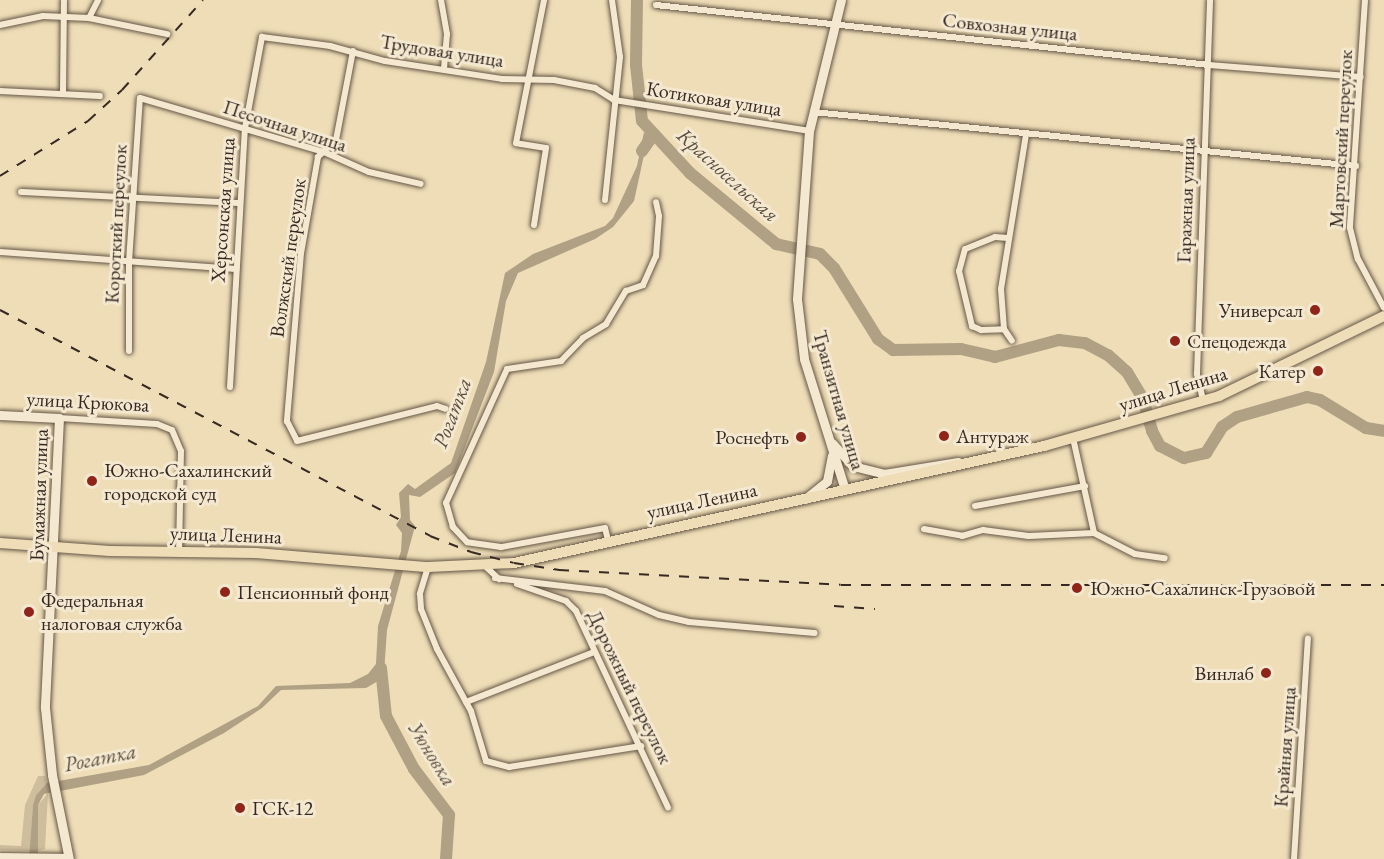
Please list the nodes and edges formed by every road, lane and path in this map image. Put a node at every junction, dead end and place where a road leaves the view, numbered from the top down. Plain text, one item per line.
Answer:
1 (64, 0) edge
2 (98, 0) edge
3 (441, 0) edge
4 (544, 0) edge
5 (612, 0) edge
6 (842, 0) edge
7 (1210, 0) edge
8 (1365, 0) edge
9 (656, 5) dead end
10 (62, 17) junction
11 (89, 18) junction
12 (834, 24) junction
13 (0, 25) edge
14 (167, 34) dead end
15 (262, 38) joint
16 (353, 51) junction
17 (1209, 65) junction
18 (444, 69) junction
19 (1361, 77) junction
20 (531, 80) junction
21 (0, 91) edge
22 (63, 93) junction
23 (100, 96) dead end
24 (140, 98) joint
25 (614, 100) junction
26 (813, 112) junction
27 (245, 128) junction
28 (808, 131) junction
29 (1026, 134) junction
30 (324, 152) junction
31 (1203, 152) junction
32 (1356, 166) junction
33 (421, 184) dead end
34 (21, 192) dead end
35 (133, 196) junction
36 (605, 200) dead end
37 (240, 202) junction
38 (656, 202) dead end
39 (534, 225) dead end
40 (1008, 238) junction
41 (0, 252) edge
42 (129, 262) junction
43 (236, 269) junction
44 (1384, 308) edge
45 (1384, 316) edge
46 (1004, 329) junction
47 (1012, 341) dead end
48 (129, 351) dead end
49 (230, 387) dead end
50 (1203, 400) junction
51 (446, 409) dead end
52 (0, 415) edge
53 (59, 418) junction
54 (1073, 438) junction
55 (831, 441) junction
56 (972, 462) junction
57 (1085, 486) junction
58 (845, 490) junction
59 (804, 500) junction
60 (975, 506) dead end
61 (924, 529) dead end
62 (1094, 533) junction
63 (608, 540) junction
64 (0, 543) edge
65 (56, 546) junction
66 (179, 550) junction
67 (1165, 558) dead end
68 (484, 565) junction
69 (424, 566) junction
70 (495, 578) junction
71 (815, 633) dead end
72 (1308, 638) dead end
73 (594, 652) junction
74 (466, 702) junction
75 (642, 746) junction
76 (668, 807) dead end
77 (0, 856) edge
78 (42, 858) edge
79 (69, 858) edge
80 (1294, 859) edge

1 - 10 street
2 - 11 street
3 - 18 street
4 - 20 street
5 - 25 street
6 - 12 main road, Транзитная улица
7 - 17 street, Гаражная улица
8 - 19 street, Мартовский переулок
9 - 12 street, Совхозная улица
10 - 11 street
10 - 13 street
10 - 22 street
11 - 14 street
12 - 17 street, Совхозная улица
12 - 26 main road, Транзитная улица
15 - 16 street, Трудовая улица
15 - 27 street, Херсонская улица
16 - 18 street, Трудовая улица
16 - 30 street, Волжский переулок
17 - 19 street, Совхозная улица
17 - 31 street, Гаражная улица
18 - 20 street, Трудовая улица
19 - 32 street, Мартовский переулок
20 - 25 street, Трудовая улица
20 - 39 street
21 - 22 street
22 - 23 street
24 - 27 street, Песочная улица
24 - 35 street, Короткий переулок
25 - 28 street, Котиковая улица
25 - 36 street
26 - 28 main road, Транзитная улица
26 - 29 street
27 - 30 street, Песочная улица
27 - 37 street, Херсонская улица
28 - 55 main road, Транзитная улица
29 - 31 street
29 - 40 street
30 - 33 street, Песочная улица
30 - 51 street, Волжский переулок
31 - 32 street
31 - 50 street, Гаражная улица
32 - 44 street, Мартовский переулок
34 - 35 street
35 - 37 street
35 - 42 street, Короткий переулок
37 - 43 street, Херсонская улица
38 - 63 street
40 - 46 street
40 - 46 street
41 - 42 street
42 - 43 street
42 - 48 street, Короткий переулок
43 - 49 street, Херсонская улица
45 - 50 main road, улица Ленина
46 - 47 street
50 - 54 main road, улица Ленина
52 - 53 main road, улица Крюкова
53 - 65 main road, Бумажная улица
53 - 66 street, улица Крюкова
54 - 56 main road, улица Ленина
54 - 57 street
55 - 56 main road
55 - 58 main road, Транзитная улица
55 - 59 main road
56 - 58 main road, улица Ленина
57 - 60 street
57 - 62 street
58 - 59 main road, улица Ленина
59 - 63 main road, улица Ленина
61 - 62 street
62 - 67 street
63 - 68 main road, улица Ленина
64 - 65 main road, улица Ленина
65 - 66 main road, улица Ленина
65 - 79 main road, Бумажная улица
66 - 69 main road, улица Ленина
68 - 69 main road, улица Ленина
68 - 70 street
69 - 74 street
70 - 71 street
70 - 73 street, Дорожный переулок
72 - 80 street, Крайняя улица
73 - 74 street
73 - 75 street, Дорожный переулок
74 - 75 street
75 - 76 street, Дорожный переулок
77 - 78 street
78 - 79 street

